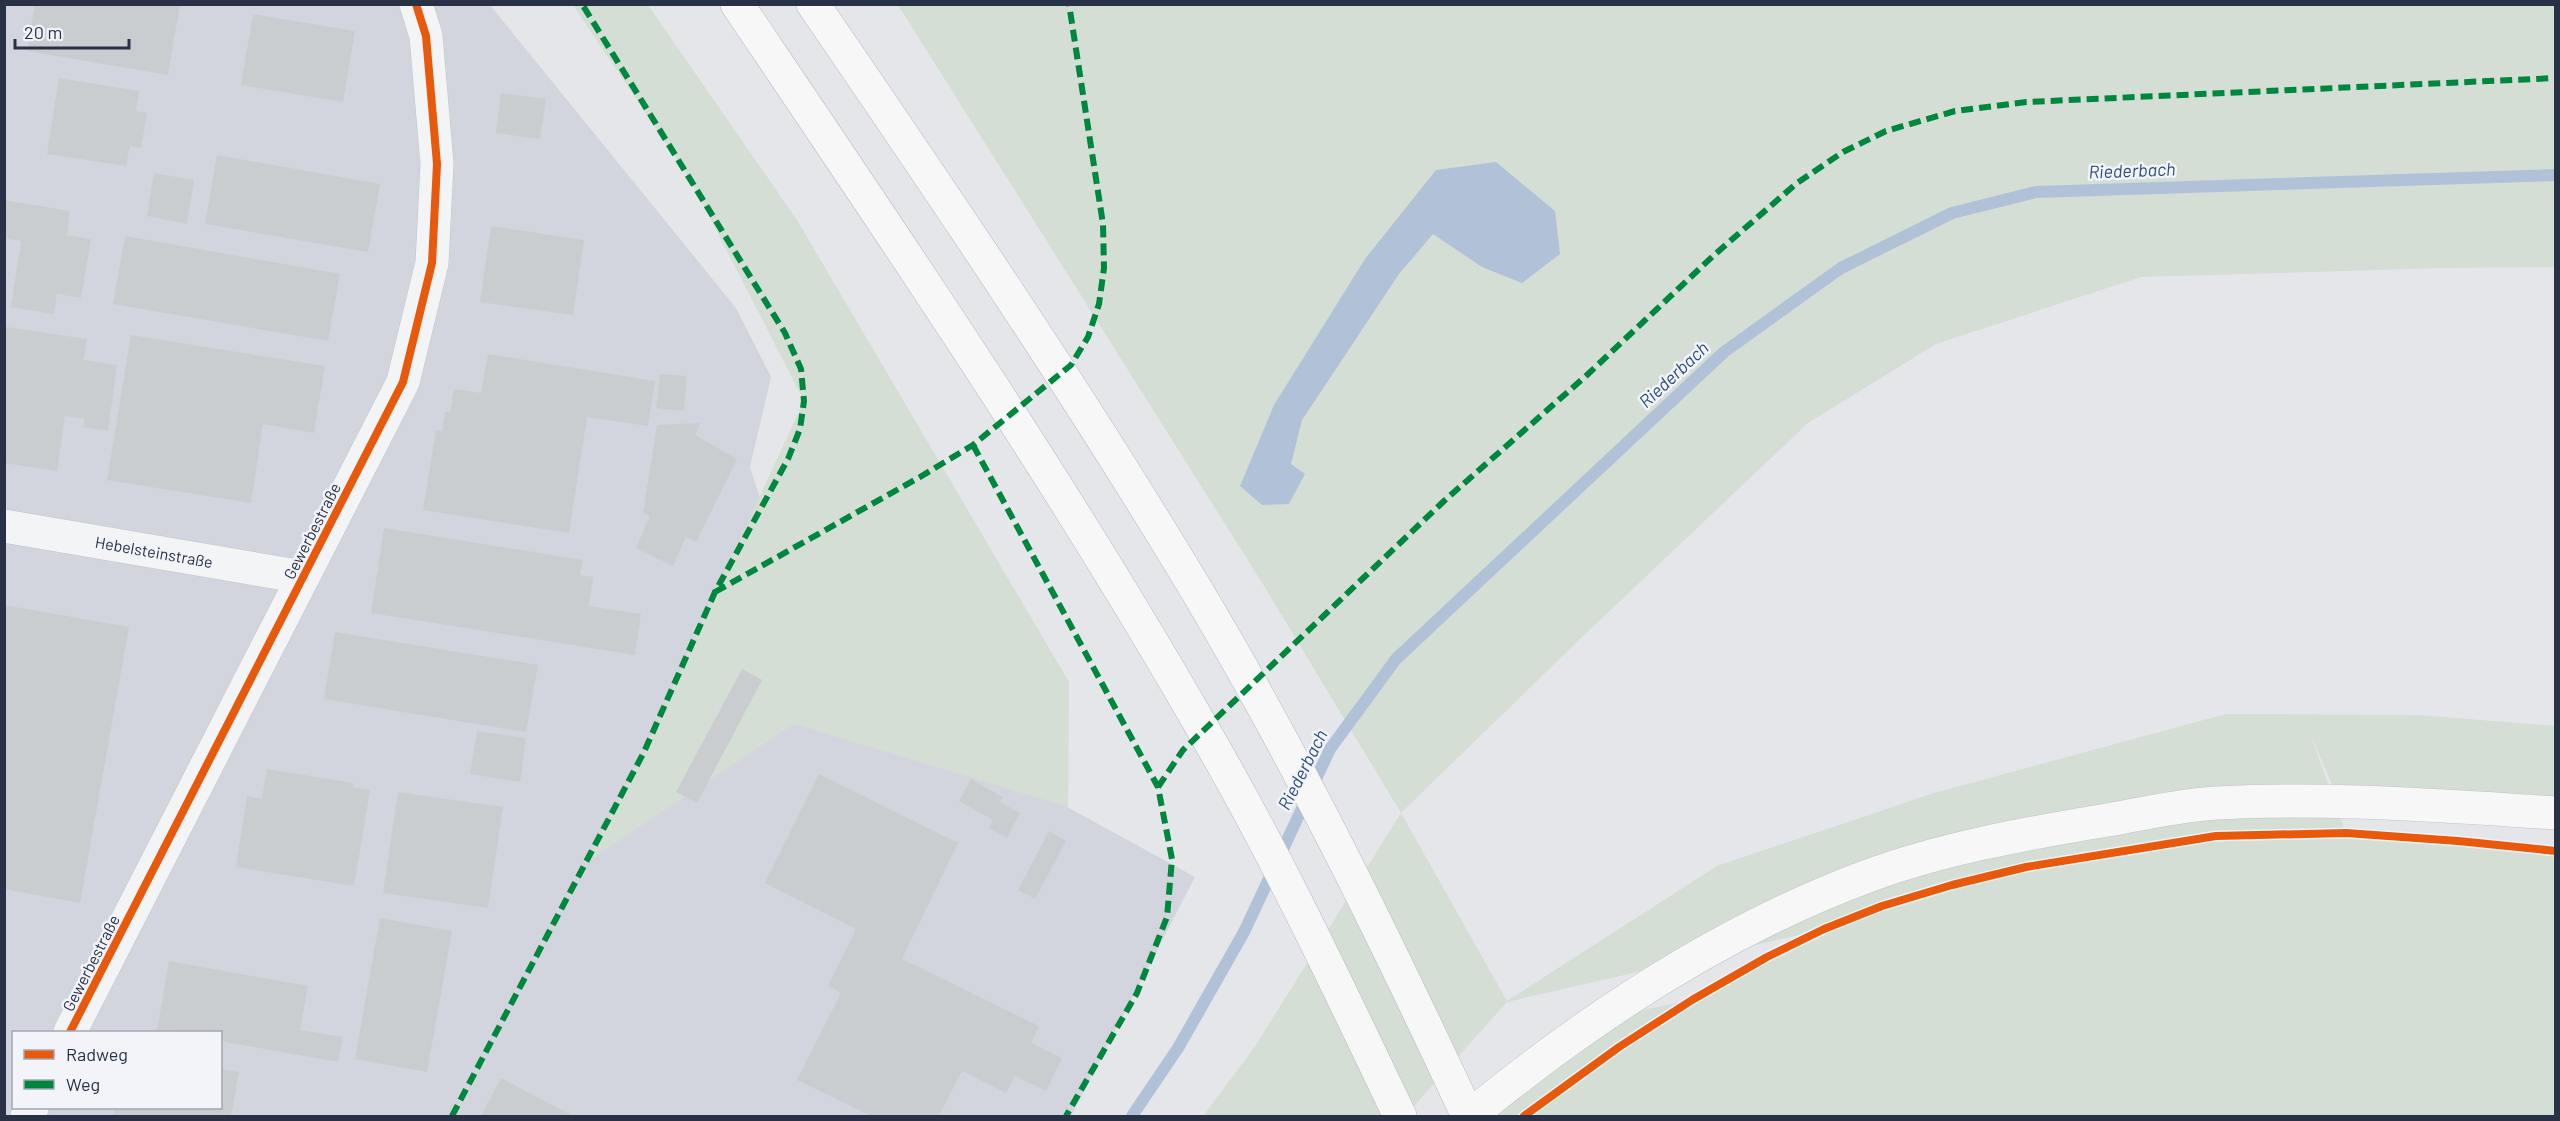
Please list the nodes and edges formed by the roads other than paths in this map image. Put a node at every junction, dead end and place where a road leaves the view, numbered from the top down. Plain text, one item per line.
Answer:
1 (416, 4) edge
2 (737, 4) edge
3 (813, 4) edge
4 (4, 526) edge
5 (303, 577) junction
6 (2556, 813) edge
7 (71, 1031) edge
8 (1400, 1116) edge
9 (1469, 1116) edge

1 - 5 street, Gewerbestraße
2 - 8 main road
3 - 9 main road
4 - 5 street, Hebelsteinstraße
5 - 7 street, Gewerbestraße
6 - 9 main road

